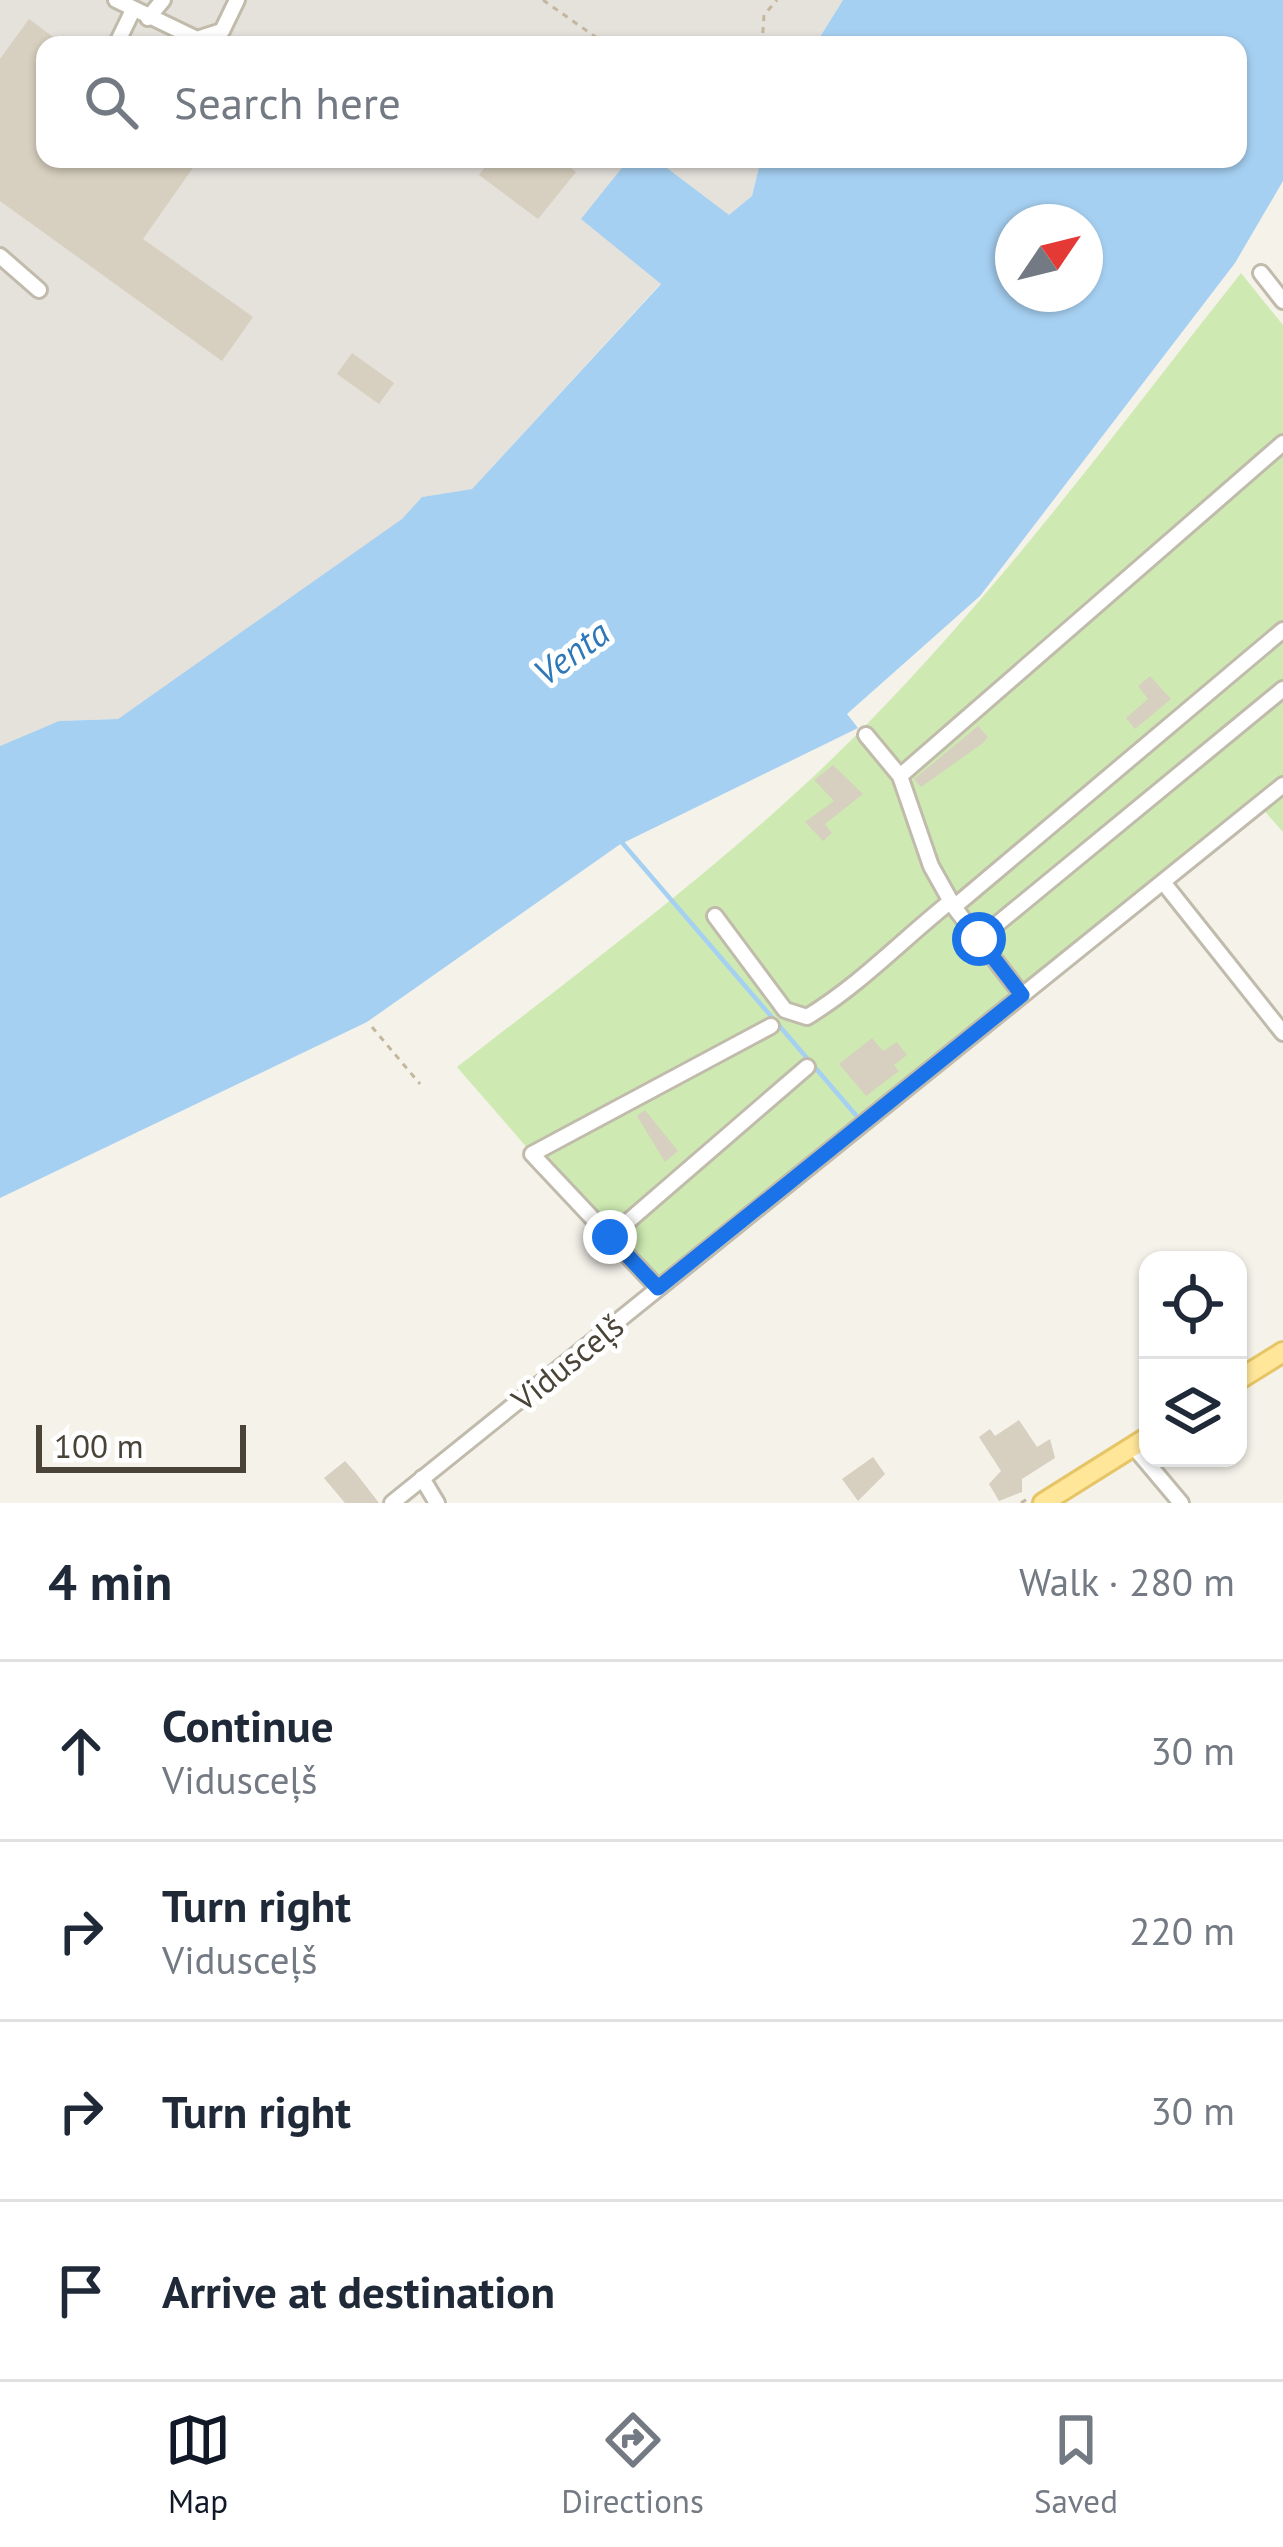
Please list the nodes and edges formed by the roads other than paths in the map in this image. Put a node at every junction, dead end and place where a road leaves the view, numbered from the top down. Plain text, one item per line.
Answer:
1 (116, 0) edge
2 (163, 0) edge
3 (237, 0) edge
4 (133, 10) junction
5 (148, 18) junction
6 (120, 36) edge
7 (181, 36) edge
8 (213, 36) edge
9 (0, 256) edge
10 (1261, 274) dead end
11 (39, 290) dead end
12 (1283, 302) edge
13 (1283, 443) edge
14 (1283, 630) edge
15 (1283, 689) edge
16 (866, 735) dead end
17 (900, 776) junction
18 (1283, 785) edge
19 (1163, 882) junction
20 (952, 904) junction
21 (715, 916) dead end
22 (979, 939) junction
23 (1022, 995) junction
24 (771, 1026) dead end
25 (1283, 1033) edge
26 (807, 1067) dead end
27 (610, 1237) junction
28 (658, 1288) junction
29 (1283, 1352) edge
30 (1247, 1374) edge
31 (1139, 1443) edge
32 (1157, 1467) edge
33 (422, 1478) junction
34 (392, 1503) edge
35 (437, 1503) edge
36 (1042, 1503) edge
37 (1181, 1503) edge

1 - 4 street
2 - 5 street
3 - 8 street
4 - 5 street
4 - 6 street
5 - 7 street
9 - 11 street
10 - 12 street
13 - 17 street
14 - 20 street
15 - 22 street
16 - 17 street
17 - 20 street
18 - 19 street, Vidusceļš
19 - 23 street, Vidusceļš
19 - 25 street
20 - 21 street
20 - 22 street
22 - 23 street
23 - 28 street, Vidusceļš
24 - 27 street
26 - 27 street
27 - 28 street
28 - 33 street, Vidusceļš
29 - 30 main road
31 - 36 main road
32 - 37 street
33 - 34 street, Vidusceļš
33 - 35 street

